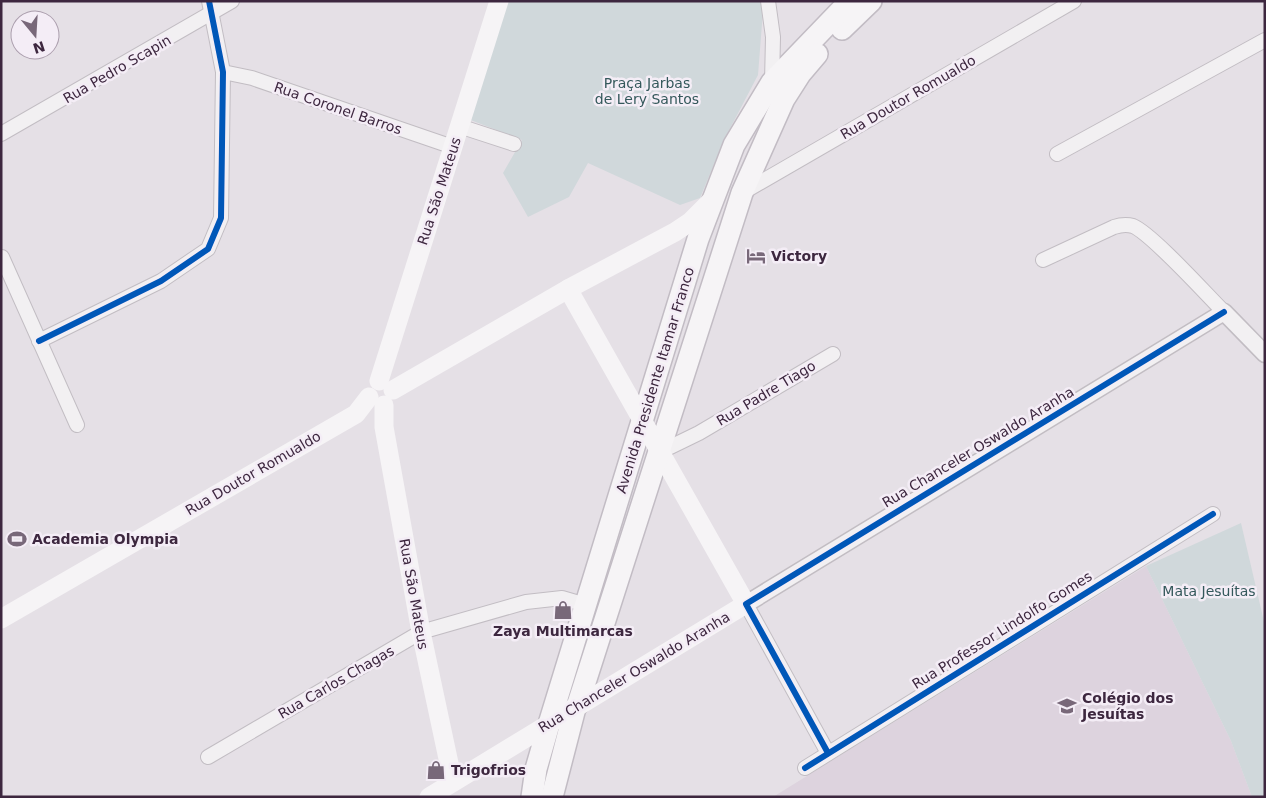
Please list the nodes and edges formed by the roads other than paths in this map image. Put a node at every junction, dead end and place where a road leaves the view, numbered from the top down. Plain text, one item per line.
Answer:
1 (232, 1) edge
2 (500, 1) edge
3 (768, 1) edge
4 (871, 1) edge
5 (1074, 1) edge
6 (844, 2) edge
7 (211, 8) edge
8 (1265, 40) edge
9 (223, 72) junction
10 (772, 82) junction
11 (459, 126) junction
12 (1, 134) edge
13 (514, 144) dead end
14 (453, 147) junction
15 (1057, 154) dead end
16 (742, 193) junction
17 (713, 199) junction
18 (675, 232) junction
19 (698, 239) junction
20 (2, 257) edge
21 (1043, 260) dead end
22 (568, 289) junction
23 (1224, 312) junction
24 (39, 340) junction
25 (834, 354) dead end
26 (1265, 354) edge
27 (381, 393) junction
28 (356, 414) junction
29 (670, 415) junction
30 (642, 419) junction
31 (77, 425) dead end
32 (384, 427) junction
33 (699, 433) junction
34 (660, 452) junction
35 (1213, 514) dead end
36 (746, 604) junction
37 (586, 605) junction
38 (1, 619) edge
39 (421, 632) junction
40 (575, 708) junction
41 (549, 724) junction
42 (828, 753) junction
43 (208, 757) dead end
44 (805, 768) dead end
45 (453, 782) junction
46 (429, 797) edge
47 (532, 797) edge
48 (552, 797) edge

1 - 7 street, Rua Pedro Scapin
2 - 11 main road, Rua São Mateus
3 - 10 street
4 - 16 main road, Avenida Presidente Itamar Franco
5 - 16 street, Rua Doutor Romualdo
6 - 10 main road, Avenida Presidente Itamar Franco
7 - 9 street
7 - 12 street, Rua Pedro Scapin
8 - 15 street
9 - 14 street, Rua Coronel Barros
9 - 24 street
10 - 17 main road, Avenida Presidente Itamar Franco
11 - 13 street
11 - 14 main road, Rua São Mateus
14 - 27 main road, Rua São Mateus
16 - 29 main road, Avenida Presidente Itamar Franco
17 - 18 main road, Rua Doutor Romualdo
17 - 19 main road, Avenida Presidente Itamar Franco
18 - 19 street
18 - 22 main road, Rua Doutor Romualdo
19 - 30 main road, Avenida Presidente Itamar Franco
20 - 24 street
21 - 23 street
22 - 27 main road, Rua Doutor Romualdo
22 - 30 main road
23 - 26 street
23 - 36 street, Rua Chanceler Oswaldo Aranha
24 - 31 street
25 - 33 street, Rua Padre Tiago
27 - 28 main road, Rua Doutor Romualdo
27 - 32 main road, Rua São Mateus
28 - 32 main road
28 - 38 main road, Rua Doutor Romualdo
29 - 30 main road
29 - 33 street
29 - 34 main road, Avenida Presidente Itamar Franco
30 - 34 main road
30 - 37 main road, Avenida Presidente Itamar Franco
32 - 39 main road, Rua São Mateus
33 - 34 street, Rua Padre Tiago
34 - 36 main road
34 - 40 main road, Avenida Presidente Itamar Franco
35 - 42 street, Rua Professor Lindolfo Gomes
36 - 40 main road, Rua Chanceler Oswaldo Aranha
36 - 42 street
37 - 39 street, Rua Carlos Chagas
37 - 41 main road, Avenida Presidente Itamar Franco
39 - 43 street, Rua Carlos Chagas
39 - 45 main road, Rua São Mateus
40 - 41 main road, Rua Chanceler Oswaldo Aranha
40 - 48 main road, Avenida Presidente Itamar Franco
41 - 45 main road, Rua Chanceler Oswaldo Aranha
41 - 47 main road, Avenida Presidente Itamar Franco
42 - 44 street, Rua Professor Lindolfo Gomes
45 - 46 main road, Rua Chanceler Oswaldo Aranha

